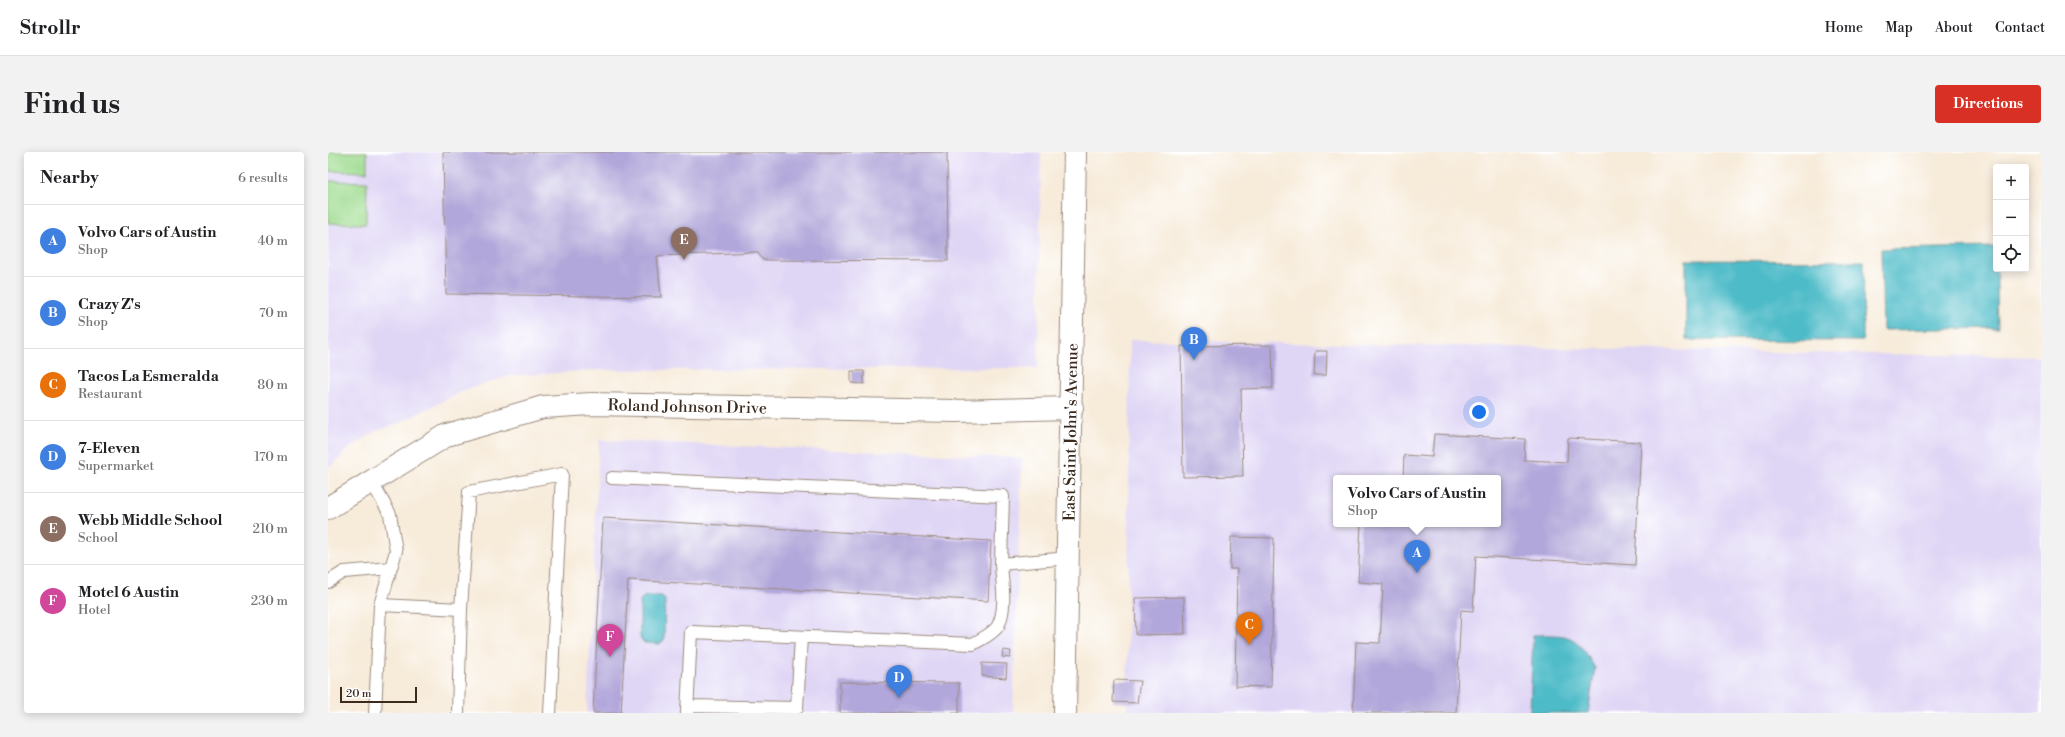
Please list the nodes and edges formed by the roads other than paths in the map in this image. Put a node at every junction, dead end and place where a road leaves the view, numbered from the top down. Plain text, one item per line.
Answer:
1 (1075, 152) edge
2 (1072, 408) junction
3 (612, 478) dead end
4 (371, 481) junction
5 (328, 508) edge
6 (1069, 558) junction
7 (1001, 564) junction
8 (391, 568) junction
9 (328, 582) edge
10 (380, 604) junction
11 (461, 609) junction
12 (801, 637) junction
13 (687, 709) edge
14 (375, 713) edge
15 (458, 713) edge
16 (550, 713) edge
17 (1065, 713) edge

1 - 2 street, East Saint John's Avenue
2 - 4 street, Roland Johnson Drive
2 - 6 street, East Saint John's Avenue
3 - 7 lane
4 - 5 street, Roland Johnson Drive
4 - 8 lane
6 - 7 lane
6 - 17 street, East Saint John's Avenue
7 - 12 lane
8 - 9 lane
8 - 10 lane
10 - 11 lane
10 - 14 lane
11 - 15 lane
11 - 16 lane
12 - 13 lane
12 - 13 lane

